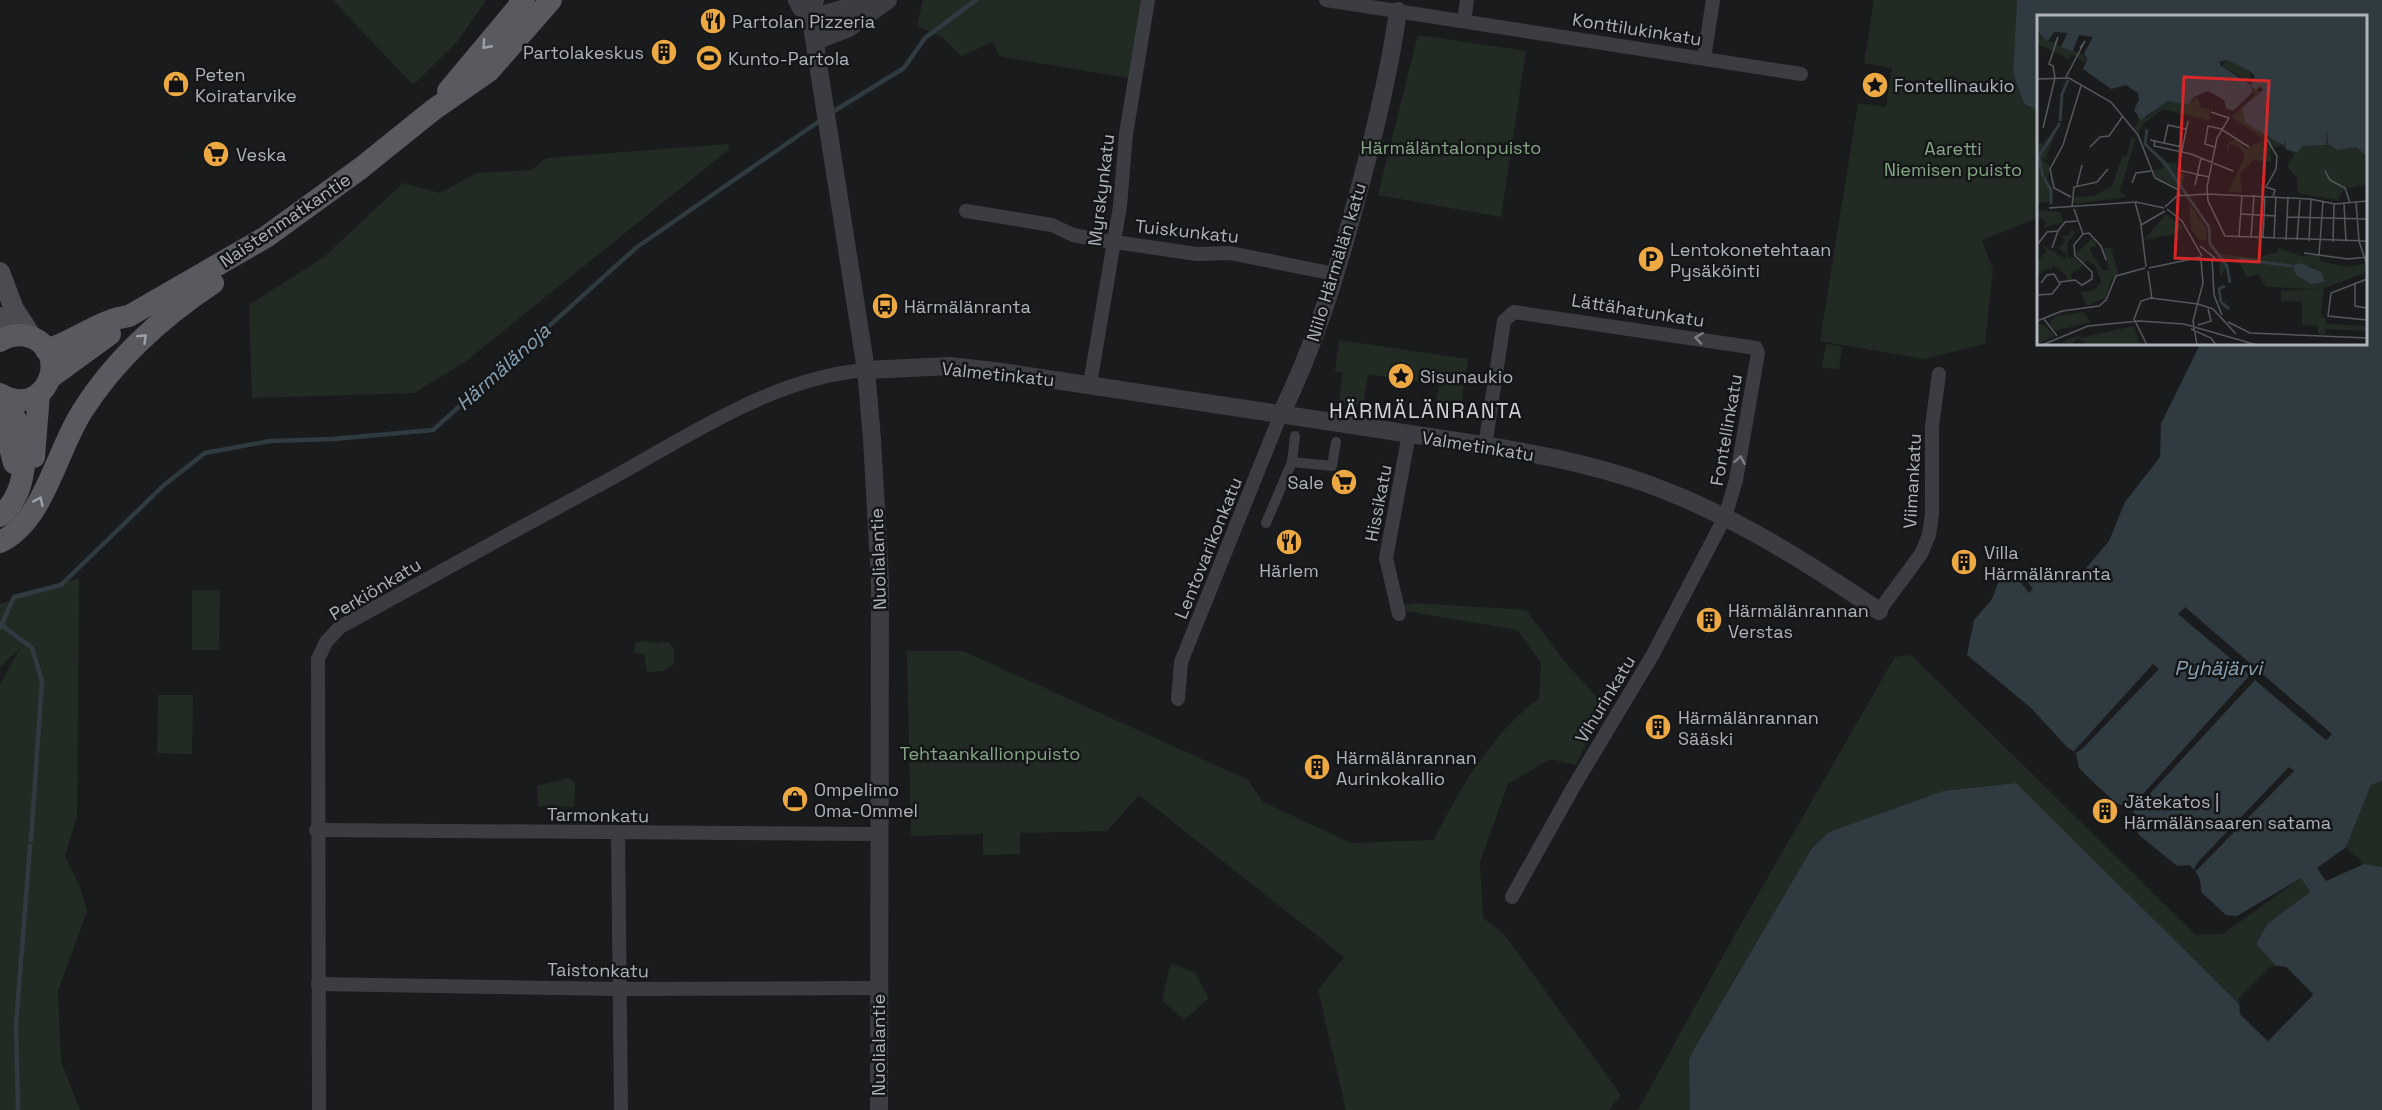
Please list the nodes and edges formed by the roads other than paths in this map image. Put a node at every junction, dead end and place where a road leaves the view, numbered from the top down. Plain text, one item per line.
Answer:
1 (524, 0) edge
2 (551, 0) edge
3 (1148, 0) edge
4 (1326, 0) edge
5 (1467, 0) edge
6 (1713, 0) edge
7 (887, 1) edge
8 (1399, 5) edge
9 (808, 8) edge
10 (1464, 21) junction
11 (815, 41) junction
12 (1704, 58) junction
13 (1801, 74) dead end
14 (433, 110) junction
15 (966, 211) dead end
16 (1114, 241) junction
17 (244, 250) junction
18 (0, 272) edge
19 (1335, 274) junction
20 (129, 316) junction
21 (1, 332) edge
22 (39, 344) junction
23 (1756, 348) joint
24 (866, 370) junction
25 (1938, 374) dead end
26 (1090, 384) junction
27 (45, 385) junction
28 (1, 395) edge
29 (1281, 414) junction
30 (0, 426) edge
31 (1409, 434) junction
32 (1295, 436) dead end
33 (1336, 442) dead end
34 (1485, 446) junction
35 (1292, 462) junction
36 (21, 485) junction
37 (0, 516) edge
38 (1725, 517) junction
39 (1266, 523) dead end
40 (0, 542) edge
41 (1879, 611) joint
42 (1399, 614) dead end
43 (1178, 699) dead end
44 (316, 830) junction
45 (618, 833) junction
46 (878, 834) junction
47 (1512, 897) dead end
48 (318, 984) junction
49 (878, 988) junction
50 (619, 989) junction
51 (319, 1110) edge
52 (621, 1110) edge
53 (879, 1110) edge

1 -> 14 main road, Naistenmatkantie
2 - 14 main road, Naistenmatkantie
3 - 16 street, Myrskynkatu
4 - 8 street, Konttilukinkatu
5 - 10 street
6 - 12 street
7 - 9 street
7 - 11 street
8 - 10 street, Konttilukinkatu
8 - 19 street, Niilo Härmälän katu
9 - 11 street, Nuolialantie
10 - 12 street, Konttilukinkatu
11 - 24 street, Nuolialantie
12 - 13 street, Konttilukinkatu
14 - 17 main road, Naistenmatkantie
15 - 16 street, Tuiskunkatu
16 - 19 street, Tuiskunkatu
16 - 26 street, Myrskynkatu
17 - 20 main road, Naistenmatkantie
40 -> 17 main road
18 - 22 main road
19 - 29 street, Niilo Härmälän katu
20 - 22 main road, Naistenmatkantie
20 - 27 main road, Naistenmatkantie
21 - 22 main road
22 - 27 main road
23 -> 34 street, Lättähatunkatu
38 -> 23 street, Fontellinkatu
24 - 26 street, Valmetinkatu
24 - 44 street, Perkiönkatu
24 - 46 street, Nuolialantie
25 - 41 street, Viimankatu
26 - 29 street, Valmetinkatu
27 - 28 main road
27 - 36 main road
28 - 36 main road
29 - 31 street, Valmetinkatu
29 - 43 street, Lentovarikonkatu
30 - 36 main road
31 - 34 street, Valmetinkatu
31 - 42 street, Hissikatu
32 - 35 street
33 - 35 street
34 - 38 street, Valmetinkatu
35 - 39 street
36 - 37 main road
38 - 41 street, Valmetinkatu
38 - 47 street, Vihurinkatu
44 - 45 street, Tarmonkatu
44 - 48 street, Perkiönkatu
45 - 46 street, Tarmonkatu
45 - 50 street
46 - 49 street, Nuolialantie
48 - 50 street, Taistonkatu
48 - 51 street, Perkiönkatu
49 - 50 street, Taistonkatu
49 - 53 street, Nuolialantie
50 - 52 street

